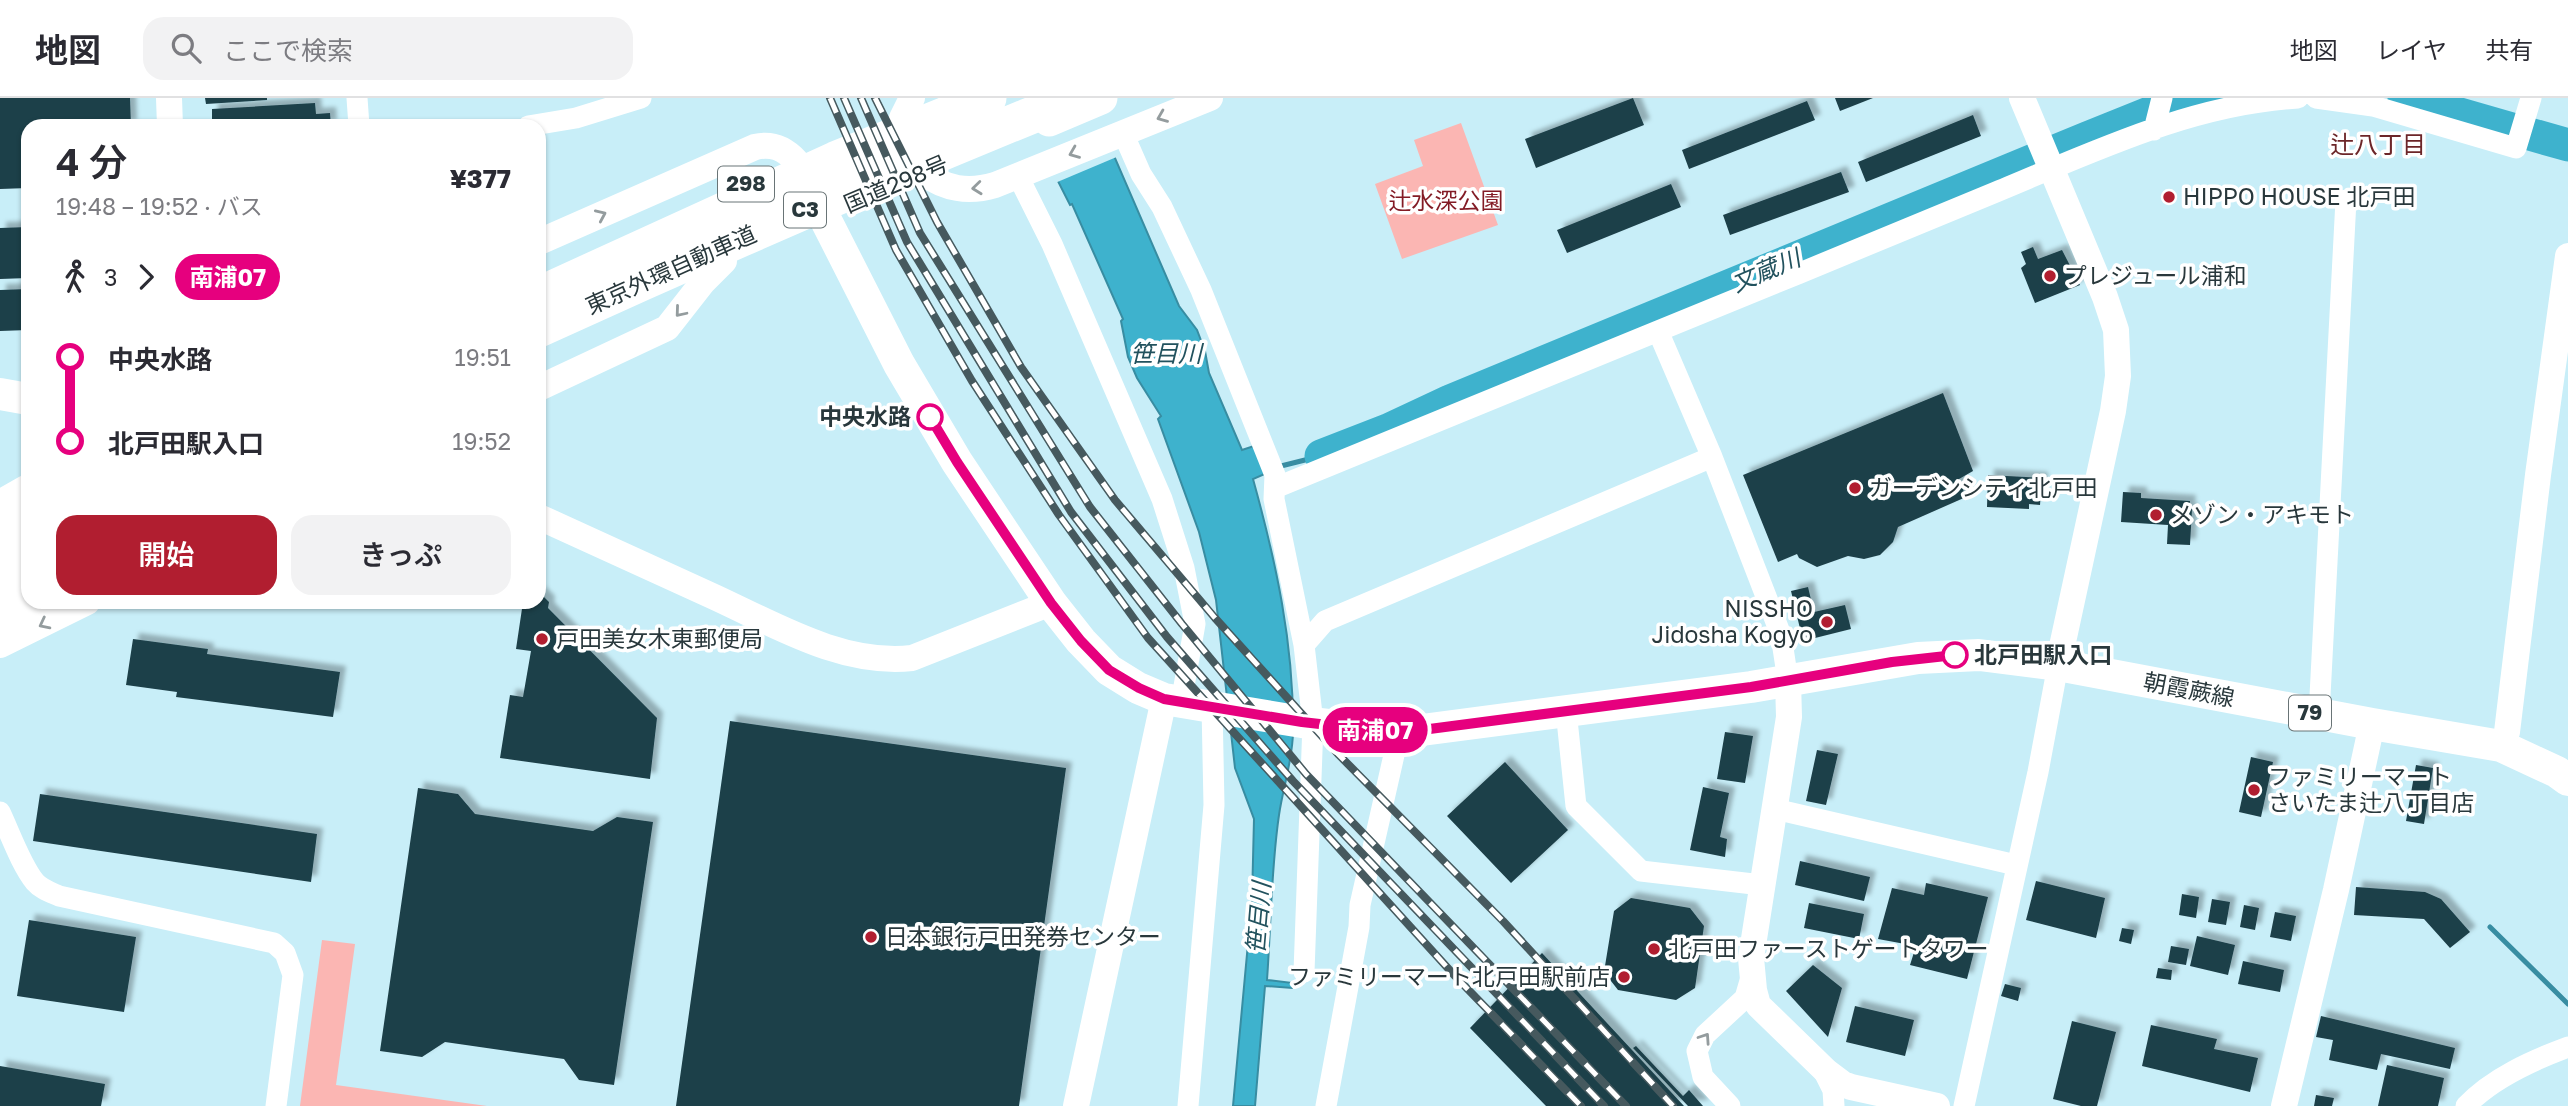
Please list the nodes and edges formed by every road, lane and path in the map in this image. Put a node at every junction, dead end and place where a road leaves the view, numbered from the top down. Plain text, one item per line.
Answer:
1 (169, 98) edge
2 (358, 98) edge
3 (642, 98) edge
4 (957, 98) edge
5 (988, 98) edge
6 (1091, 98) edge
7 (1210, 98) edge
8 (2022, 98) edge
9 (2162, 98) edge
10 (2298, 98) edge
11 (2316, 98) edge
12 (2531, 98) edge
13 (907, 108) edge
14 (170, 119) edge
15 (359, 119) edge
16 (546, 123) edge
17 (2154, 130) junction
18 (1119, 135) junction
19 (835, 160) junction
20 (2048, 160) junction
21 (796, 161) junction
22 (923, 173) junction
23 (1025, 173) junction
24 (2346, 200) dead end
25 (824, 215) junction
26 (546, 239) edge
27 (724, 261) junction
28 (546, 267) edge
29 (673, 267) junction
30 (2567, 270) edge
31 (546, 277) edge
32 (546, 292) edge
33 (546, 326) edge
34 (1658, 331) junction
35 (546, 339) edge
36 (546, 340) edge
37 (546, 385) edge
38 (0, 394) edge
39 (21, 398) edge
40 (1712, 457) junction
41 (1275, 488) junction
42 (21, 497) edge
43 (0, 509) edge
44 (0, 519) edge
45 (21, 519) edge
46 (546, 520) edge
47 (21, 523) edge
48 (0, 536) edge
49 (21, 542) edge
50 (0, 552) edge
51 (21, 574) edge
52 (0, 584) edge
53 (21, 590) edge
54 (0, 600) edge
55 (1051, 603) junction
56 (22, 609) edge
57 (74, 609) edge
58 (0, 620) edge
59 (0, 645) edge
60 (1304, 645) junction
61 (2058, 666) junction
62 (1788, 681) junction
63 (1173, 701) junction
64 (1219, 707) junction
65 (1566, 710) junction
66 (2319, 715) junction
67 (1308, 722) junction
68 (2372, 724) junction
69 (1399, 733) junction
70 (2501, 746) junction
71 (2564, 771) edge
72 (1776, 809) junction
73 (0, 812) edge
74 (2016, 865) junction
75 (1762, 885) junction
76 (1304, 972) dead end
77 (1752, 974) junction
78 (2568, 1047) edge
79 (1820, 1066) junction
80 (1876, 1092) junction
81 (276, 1106) edge
82 (1076, 1106) edge
83 (1188, 1106) edge
84 (1326, 1106) edge
85 (1730, 1106) edge
86 (1834, 1106) edge
87 (1842, 1106) edge
88 (1937, 1106) edge
89 (1964, 1106) edge
90 (2284, 1106) edge
91 (2466, 1106) edge

1 - 14 street
2 - 15 street
3 - 16 street
4 - 13 highway, 298
5 - 19 highway, 東京外環自動車道 / C3
6 - 22 highway, 国道298号 / 298
6 - 29 highway, 東京外環自動車道 / C3
7 -> 18 street
8 - 20 street
9 - 17 street
10 - 17 street
11 - 12 street
13 - 21 highway, 298
17 - 20 street
18 -> 23 street
18 - 41 street
19 - 28 highway
19 - 32 highway, 東京外環自動車道 / C3
20 - 34 street
20 - 61 street
21 - 25 main road, 79
26 -> 21 street
21 - 31 highway, 298
23 -> 22 street
22 - 25 highway, 国道298号 / 298
23 - 63 street
24 - 66 street
25 - 27 highway, 国道298号 / 298
25 - 55 main road, 79
27 - 36 highway, 国道298号 / 298
27 -> 37 street
29 - 33 highway, 東京外環自動車道 / C3
29 - 35 highway
30 - 70 street
34 - 40 street
34 - 41 street
38 - 39 main road
40 - 60 street
40 - 62 street
41 - 60 street
42 - 43 highway
44 - 45 street
46 - 55 street
47 - 48 highway
49 - 50 highway
51 - 52 highway
53 - 54 highway
55 - 63 main road, 79
56 - 58 highway
57 -> 59 street
60 - 67 street
61 - 62 main road, 朝霞蕨線 / 79
61 - 66 main road, 朝霞蕨線 / 79
61 - 74 street
62 - 65 main road, 朝霞蕨線 / 79
62 - 72 street
63 - 64 main road, 79
63 - 82 street
64 - 67 main road, 79
64 - 83 street
65 - 69 main road, 朝霞蕨線 / 79
65 - 75 street
66 - 68 main road, 朝霞蕨線 / 79
67 - 69 main road, 朝霞蕨線 / 79
67 - 76 street
68 - 70 main road, 朝霞蕨線 / 79
68 - 90 street
69 - 84 street
70 - 71 main road, 朝霞蕨線 / 79
72 - 74 street
72 - 75 street
73 - 81 street
74 - 89 street
75 - 77 street
77 - 79 street
85 -> 77 street
78 - 91 street
79 - 80 street
79 - 86 street
80 - 87 street
80 - 88 street

